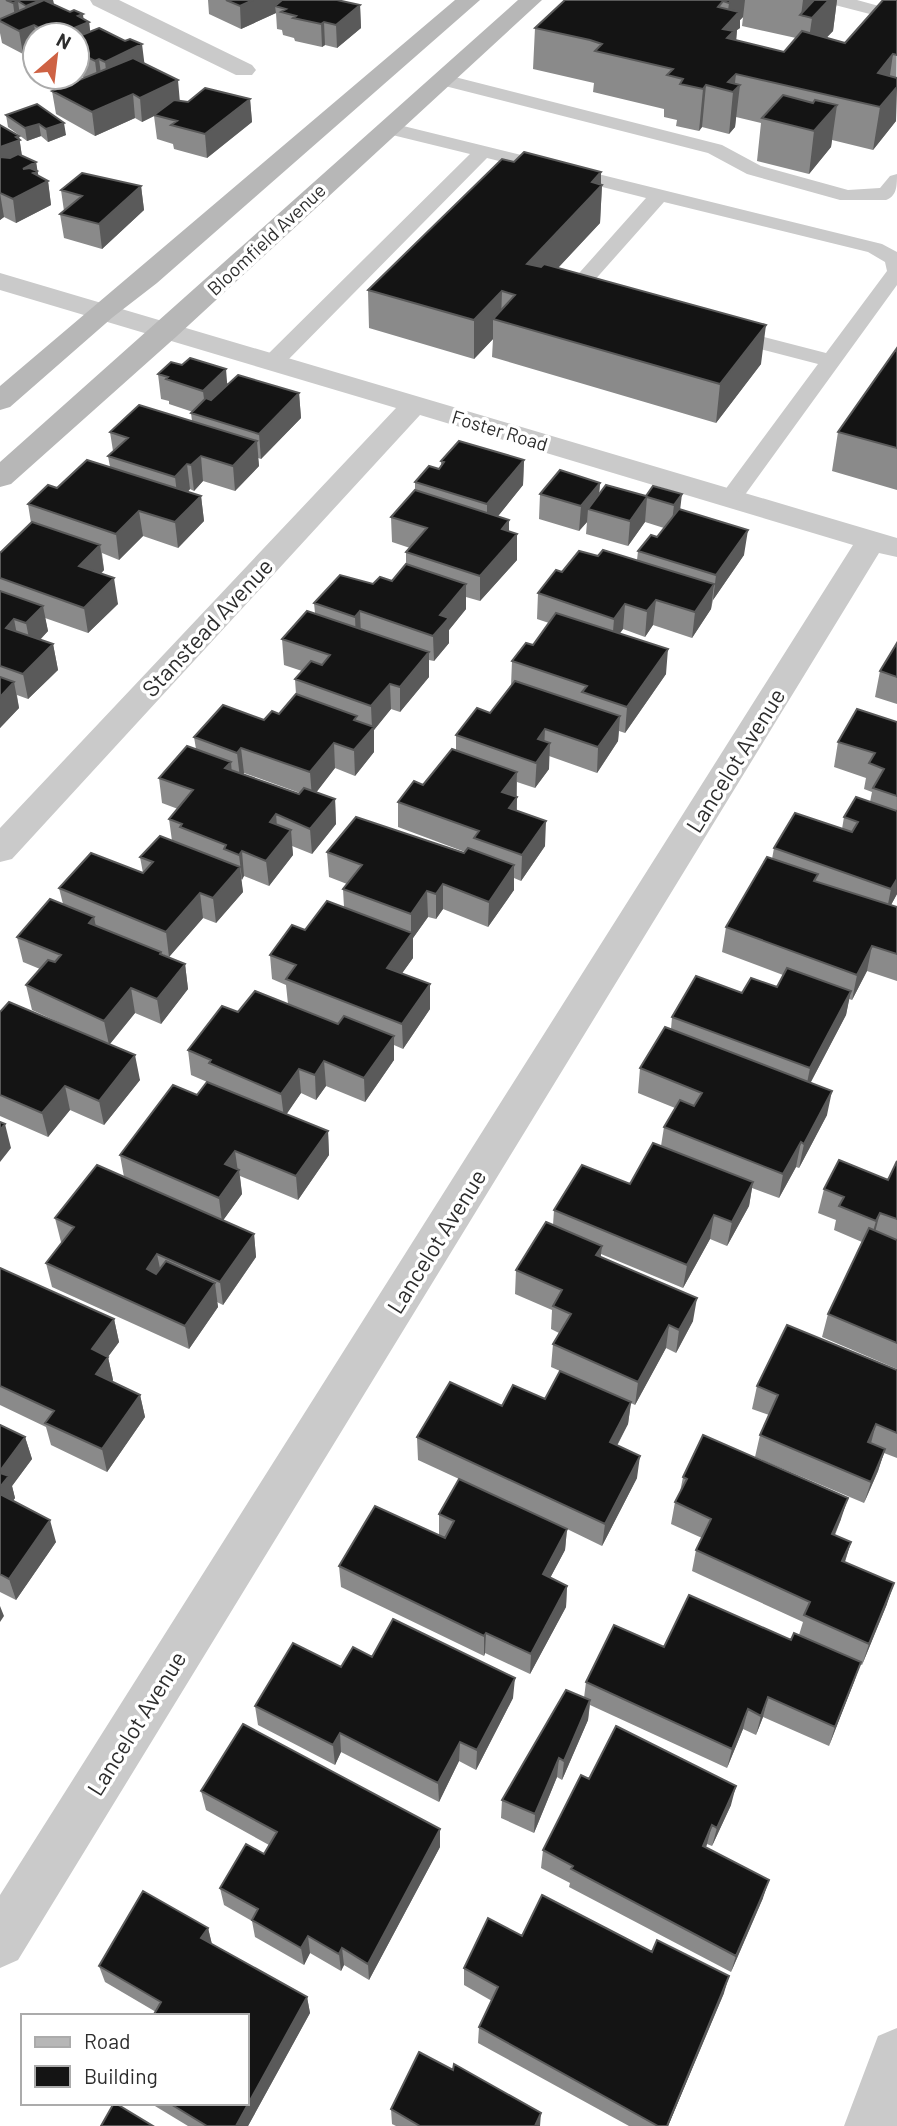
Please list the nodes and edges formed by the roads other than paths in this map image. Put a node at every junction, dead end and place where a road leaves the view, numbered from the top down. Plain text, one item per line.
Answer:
1 (101, 0) edge
2 (469, 0) edge
3 (531, 0) edge
4 (837, 0) edge
5 (897, 16) edge
6 (244, 70) dead end
7 (443, 80) junction
8 (337, 113) junction
9 (387, 128) junction
10 (484, 151) junction
11 (897, 180) edge
12 (659, 194) junction
13 (0, 281) edge
14 (626, 306) edge
15 (103, 311) junction
16 (704, 327) edge
17 (167, 330) junction
18 (273, 362) junction
19 (833, 362) junction
20 (0, 401) edge
21 (415, 404) junction
22 (0, 478) edge
23 (731, 498) junction
24 (884, 544) edge
25 (0, 850) edge
26 (0, 1942) edge
27 (897, 2054) edge
28 (871, 2126) edge

1 - 6 street
2 - 8 main road
3 - 7 main road, Bloomfield Avenue
4 - 5 lane
7 - 9 main road, Bloomfield Avenue
7 - 11 lane
8 - 9 main road
8 - 15 main road
9 - 10 lane
9 - 17 main road, Bloomfield Avenue
10 - 12 lane
10 - 18 lane
12 - 14 lane
12 - 19 lane
13 - 15 street, Foster Road
15 - 17 street, Foster Road
15 - 20 main road
16 - 19 lane
17 - 18 street, Foster Road
17 - 22 main road, Bloomfield Avenue
18 - 21 street, Foster Road
19 - 23 lane
21 - 23 street, Foster Road
21 - 25 street, Stanstead Avenue
23 - 24 street, Foster Road
24 - 26 street, Lancelot Avenue
27 - 28 street

